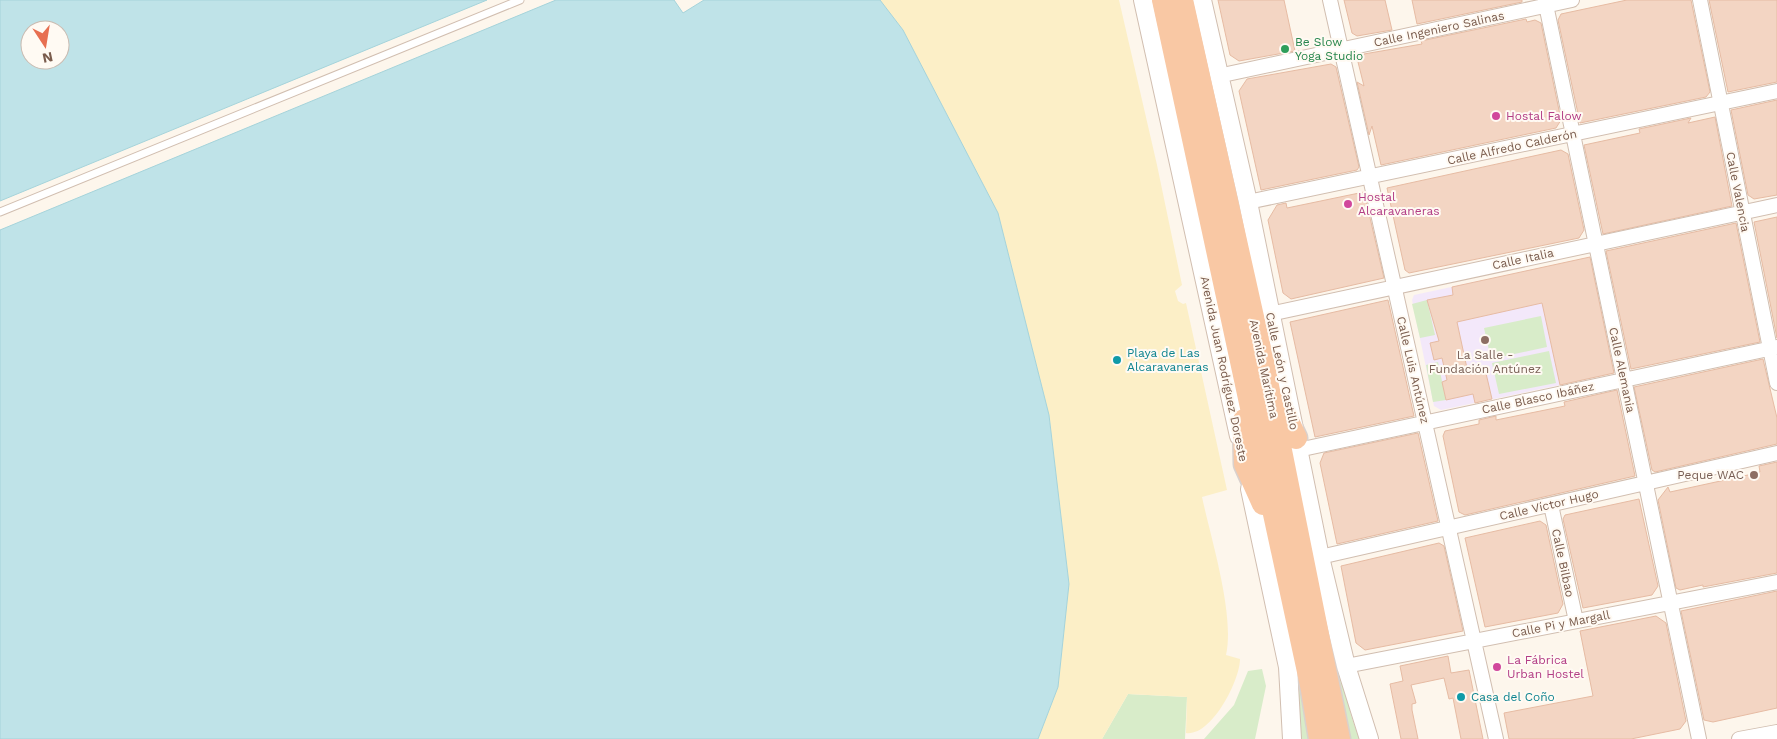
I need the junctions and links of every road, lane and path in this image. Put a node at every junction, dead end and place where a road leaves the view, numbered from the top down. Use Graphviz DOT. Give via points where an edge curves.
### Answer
graph roads {
  1 [pos="520,0"];
  2 [pos="1143,0"];
  3 [pos="1163,0"];
  4 [pos="1182,0"];
  5 [pos="1202,0"];
  6 [pos="1330,0"];
  7 [pos="1572,0"];
  8 [pos="1700,0"];
  9 [pos="1545,3"];
  10 [pos="1341,50"];
  11 [pos="1218,76"];
  12 [pos="1777,92"];
  13 [pos="1721,103"];
  14 [pos="1573,134"];
  15 [pos="1370,177"];
  16 [pos="1248,202"];
  17 [pos="1777,205"];
  18 [pos="0,212"];
  19 [pos="1743,213"];
  20 [pos="1596,244"];
  21 [pos="1395,287"];
  22 [pos="1270,314"];
  23 [pos="1774,348"];
  24 [pos="1262,367"];
  25 [pos="1624,380"];
  26 [pos="1777,383"];
  27 [pos="1425,422"];
  28 [pos="1291,443"];
  29 [pos="1777,453"];
  30 [pos="1245,464"];
  31 [pos="1645,483"];
  32 [pos="1551,504"];
  33 [pos="1449,528"];
  34 [pos="1280,543"];
  35 [pos="1320,557"];
  36 [pos="1777,582"];
  37 [pos="1670,603"];
  38 [pos="1576,621"];
  39 [pos="1474,641"];
  40 [pos="1346,666"];
  41 [pos="1777,732"];
  42 [pos="1292,739"];
  43 [pos="1320,739"];
  44 [pos="1340,739"];
  45 [pos="1369,739"];
  46 [pos="1496,739"];
  47 [pos="1699,739"];
  48 [pos="1739,739"];
  1 -- 18 [label="lane"];
  2 -- 30 [label="street, Avenida Juan Rodríguez Doreste"];
  3 -- 24 [label="highway, Avenida Marítima"];
  4 -- 24 [label="highway, Avenida Marítima"];
  5 -- 11 [label="street, Calle León y Castillo"];
  6 -- 10 [label="street, Calle Luis Antúnez"];
  7 -- 9 [label="street, Calle Ingeniero Salinas"];
  8 -- 13 [label="street, Calle Valencia"];
  9 -- 10 [label="street, Calle Ingeniero Salinas"];
  9 -- 14 [label="street, Calle Alemania"];
  10 -- 11 [label="street, Calle Ingeniero Salinas"];
  10 -- 15 [label="street, Calle Luis Antúnez"];
  11 -- 16 [label="street, Calle León y Castillo"];
  12 -- 13 [label="street, Calle Alfredo Calderón"];
  13 -- 14 [label="street, Calle Alfredo Calderón"];
  13 -- 19 [label="street, Calle Valencia"];
  14 -- 15 [label="street, Calle Alfredo Calderón"];
  14 -- 20 [label="street, Calle Alemania"];
  15 -- 16 [label="street, Calle Alfredo Calderón"];
  15 -- 21 [label="street, Calle Luis Antúnez"];
  16 -- 22 [label="street, Calle León y Castillo"];
  17 -- 19 [label="street, Calle Italia"];
  19 -- 20 [label="street, Calle Italia"];
  19 -- 23 [label="street, Calle Valencia"];
  20 -- 21 [label="street, Calle Italia"];
  20 -- 25 [label="street, Calle Alemania"];
  21 -- 22 [label="street, Calle Italia"];
  21 -- 27 [label="street, Calle Luis Antúnez"];
  22 -- 24 [label="street, Calle León y Castillo"];
  23 -- 25 [label="street, Calle Blasco Ibáñez"];
  23 -- 26 [label="street, Calle Valencia"];
  24 -- 28 [label="highway, Avenida Marítima"];
  24 -- 28 [label="highway" via="1279,402"];
  24 -- 30 [label="highway"];
  24 -- 34 [label="highway, Avenida Marítima"];
  25 -- 27 [label="street, Calle Blasco Ibáñez"];
  25 -- 31 [label="street, Calle Alemania"];
  27 -- 28 [label="street, Calle Blasco Ibáñez"];
  27 -- 33 [label="street, Calle Luis Antúnez"];
  28 -- 35 [label="street"];
  28 -- 44 [label="highway, Avenida Marítima"];
  29 -- 31 [label="street, Calle Víctor Hugo"];
  30 -- 34 [label="highway"];
  30 -- 42 [label="street, Avenida Juan Rodríguez Doreste" via="1288,667"];
  31 -- 32 [label="street, Calle Víctor Hugo"];
  31 -- 37 [label="street, Calle Alemania"];
  32 -- 33 [label="street, Calle Víctor Hugo"];
  32 -- 38 [label="street, Calle Bilbao"];
  33 -- 35 [label="street, Calle Víctor Hugo"];
  33 -- 39 [label="street, Calle Luis Antúnez"];
  34 -- 43 [label="highway, Avenida Marítima"];
  35 -- 40 [label="street"];
  36 -- 37 [label="street, Calle Pi y Margall"];
  37 -- 38 [label="street, Calle Pi y Margall"];
  37 -- 47 [label="street, Calle Alemania"];
  38 -- 39 [label="street, Calle Pi y Margall"];
  39 -- 40 [label="street, Calle Pi y Margall"];
  39 -- 46 [label="street, Calle Luis Antúnez"];
  40 -- 45 [label="street"];
  41 -- 48 [label="street"];
}
